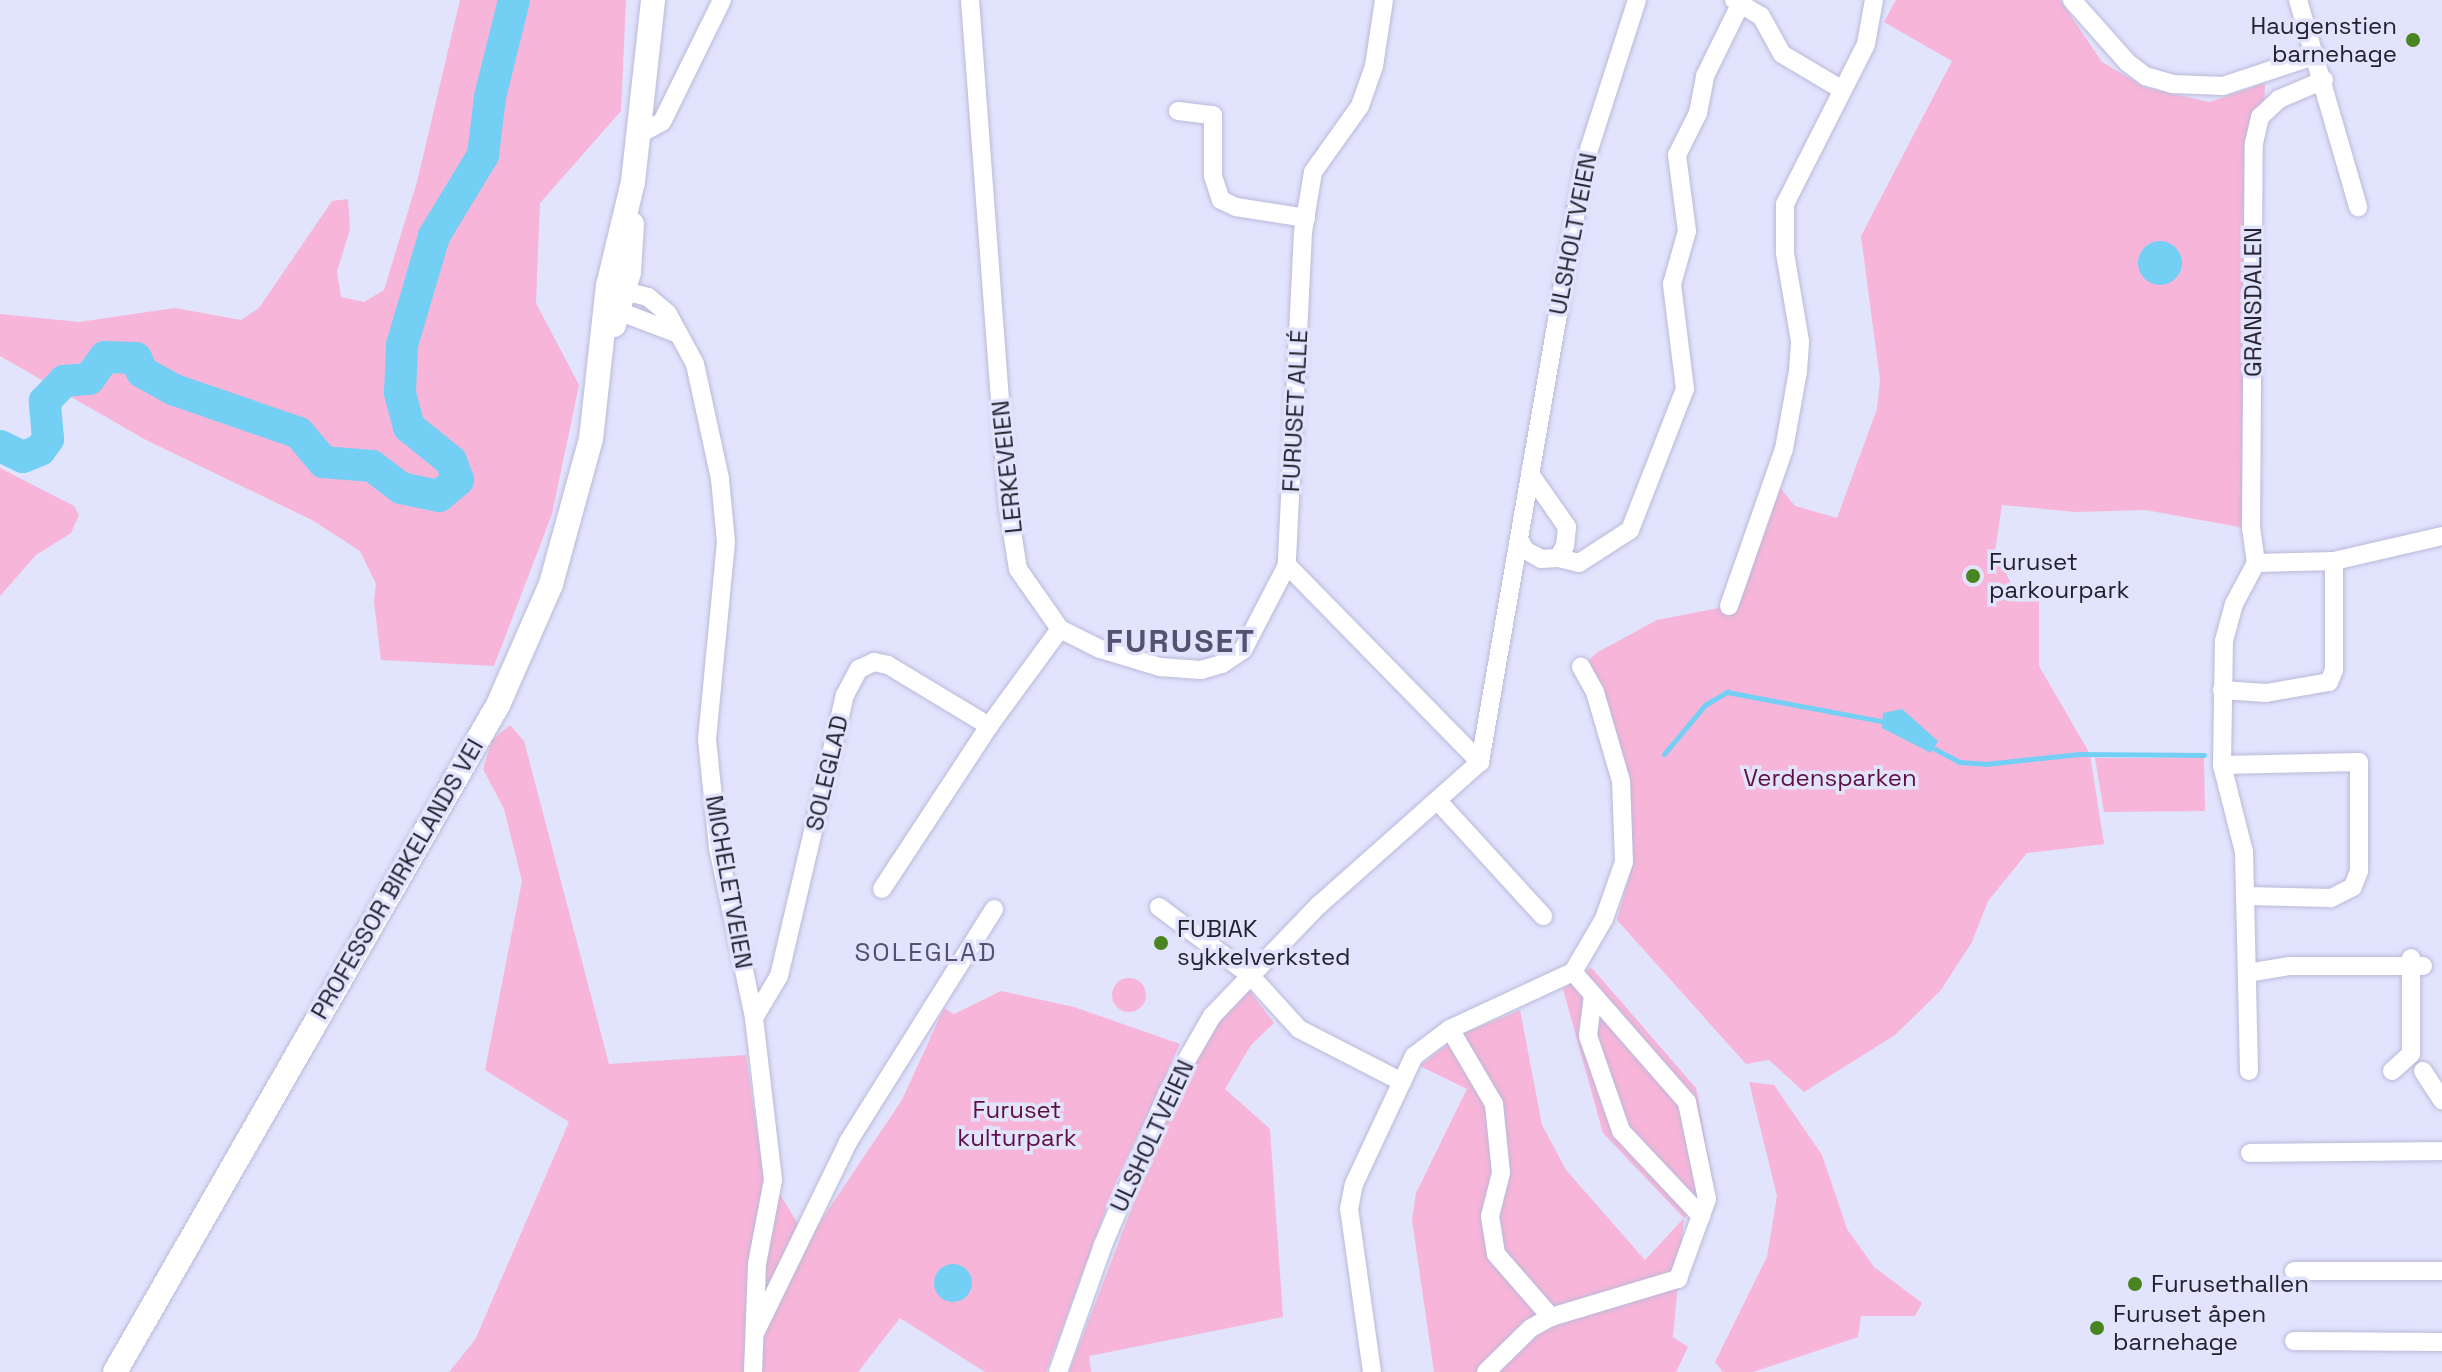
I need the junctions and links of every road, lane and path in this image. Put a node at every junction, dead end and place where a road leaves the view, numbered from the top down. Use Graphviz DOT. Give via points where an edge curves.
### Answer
graph roads {
  1 [pos="653,0"];
  2 [pos="722,0"];
  3 [pos="970,0"];
  4 [pos="1384,0"];
  5 [pos="1637,0"];
  6 [pos="1874,0"];
  7 [pos="2072,0"];
  8 [pos="2298,0"];
  9 [pos="1737,2"];
  10 [pos="2317,55"];
  11 [pos="2324,80"];
  12 [pos="1841,89"];
  13 [pos="1178,111"];
  14 [pos="640,134"];
  15 [pos="2358,207"];
  16 [pos="1306,218"];
  17 [pos="616,299"];
  18 [pos="1530,474"];
  19 [pos="2442,536"];
  20 [pos="1519,539"];
  21 [pos="1558,558"];
  22 [pos="2334,561"];
  23 [pos="2256,563"];
  24 [pos="1287,565"];
  25 [pos="1729,606"];
  26 [pos="1060,629"];
  27 [pos="1581,667"];
  28 [pos="2222,690"];
  29 [pos="989,726"];
  30 [pos="1480,762"];
  31 [pos="2222,765"];
  32 [pos="1438,801"];
  33 [pos="882,889"];
  34 [pos="2246,896"];
  35 [pos="1159,907"];
  36 [pos="994,909"];
  37 [pos="1543,916"];
  38 [pos="1573,972"];
  39 [pos="2247,973"];
  40 [pos="1250,975"];
  41 [pos="1593,995"];
  42 [pos="754,1018"];
  43 [pos="1450,1029"];
  44 [pos="2249,1071"];
  45 [pos="2392,1071"];
  46 [pos="2423,1071"];
  47 [pos="1402,1082"];
  48 [pos="2442,1100"];
  49 [pos="2442,1151"];
  50 [pos="2250,1153"];
  51 [pos="1701,1216"];
  52 [pos="2294,1271"];
  53 [pos="2442,1271"];
  54 [pos="1551,1317"];
  55 [pos="751,1341"];
  56 [pos="2294,1341"];
  57 [pos="2442,1342"];
  58 [pos="115,1372"];
  59 [pos="741,1372"];
  60 [pos="753,1372"];
  61 [pos="1058,1372"];
  62 [pos="1372,1372"];
  63 [pos="1486,1372"];
  1 -- 14 [label="main road"];
  2 -- 14 [label="street" via="662,122"];
  3 -- 26 [label="street, LERKEVEIEN" via="1008,506 1018,569"];
  4 -- 16 [label="street, FURUSET ALLÉ" via="1374,66 1360,106 1313,172"];
  5 -- 18 [label="street, ULSHOLTVEIEN" via="1584,165"];
  6 -- 12 [label="street" via="1866,44"];
  7 -- 10 [label="street" via="2128,63 2145,76 2173,84 2223,86"];
  8 -- 10 [label="street"];
  9 -- 12 [label="street" via="1761,16 1782,54"];
  9 -- 21 [label="street" via="1705,76 1698,113 1677,155 1687,231 1672,284 1685,389 1630,530 1579,563"];
  10 -- 11 [label="street"];
  11 -- 15 [label="street"];
  11 -- 23 [label="street, GRANSDALEN" via="2279,99 2260,117 2254,143 2251,529"];
  12 -- 25 [label="street" via="1785,204 1785,253 1800,341 1798,371 1784,449"];
  13 -- 16 [label="street" via="1213,115 1213,176 1221,200"];
  14 -- 17 [label="main road, PROFESSOR BIRKELANDS VEI" via="629,206 634,239"];
  16 -- 24 [label="street, FURUSET ALLÉ"];
  17 -- 42 [label="street, MICHELETVEIEN" via="676,333 695,364 720,479 726,542 707,739 718,848"];
  17 -- 58 [label="main road, PROFESSOR BIRKELANDS VEI" via="573,516 505,692"];
  18 -- 20 [label="street, ULSHOLTVEIEN"];
  18 -- 21 [label="street" via="1567,527"];
  19 -- 22 [label="street"];
  20 -- 21 [label="street" via="1525,550 1541,559"];
  20 -- 30 [label="street, ULSHOLTVEIEN"];
  22 -- 23 [label="street"];
  22 -- 28 [label="street" via="2334,670 2329,682 2266,693"];
  23 -- 28 [label="street" via="2234,604 2224,641"];
  24 -- 26 [label="street, LERKEVEIEN" via="1243,650 1212,669 1160,667 1100,649"];
  24 -- 30 [label="street"];
  26 -- 29 [label="street"];
  27 -- 38 [label="street" via="1595,692 1621,781 1624,862 1604,919"];
  28 -- 31 [label="street"];
  29 -- 33 [label="street"];
  29 -- 42 [label="street, SOLEGLAD" via="888,665 874,662 859,669 845,695 779,976"];
  30 -- 32 [label="street, ULSHOLTVEIEN"];
  31 -- 34 [label="street" via="2236,809"];
  31 -- 34 [label="street" via="2359,762 2359,871 2353,887 2331,898"];
  32 -- 37 [label="street"];
  32 -- 40 [label="street, ULSHOLTVEIEN" via="1329,895"];
  34 -- 39 [label="street"];
  35 -- 40 [label="street"];
  36 -- 55 [label="street, MICHELETVEIEN" via="848,1142"];
  38 -- 41 [label="street"];
  38 -- 43 [label="street"];
  39 -- 44 [label="street"];
  39 -- 45 [label="street" via="2290,961 2415,963 2420,1022 2411,1054"];
  40 -- 47 [label="street" via="1299,1029"];
  40 -- 61 [label="street, ULSHOLTVEIEN" via="1212,1016 1167,1094 1103,1245"];
  41 -- 51 [label="street" via="1588,1036 1621,1131"];
  41 -- 51 [label="street" via="1687,1102 1707,1199"];
  42 -- 55 [label="street, MICHELETVEIEN" via="773,1180 757,1264"];
  43 -- 47 [label="street" via="1414,1056"];
  43 -- 54 [label="street" via="1494,1104 1501,1173 1490,1216 1496,1254"];
  46 -- 48 [label="street"];
  47 -- 62 [label="street" via="1354,1184 1349,1209"];
  49 -- 50 [label="street"];
  51 -- 54 [label="street" via="1678,1279"];
  52 -- 53 [label="street"];
  54 -- 63 [label="street" via="1531,1328"];
  55 -- 59 [label="street, MICHELETVEIEN"];
  55 -- 60 [label="street"];
  56 -- 57 [label="street"];
}
